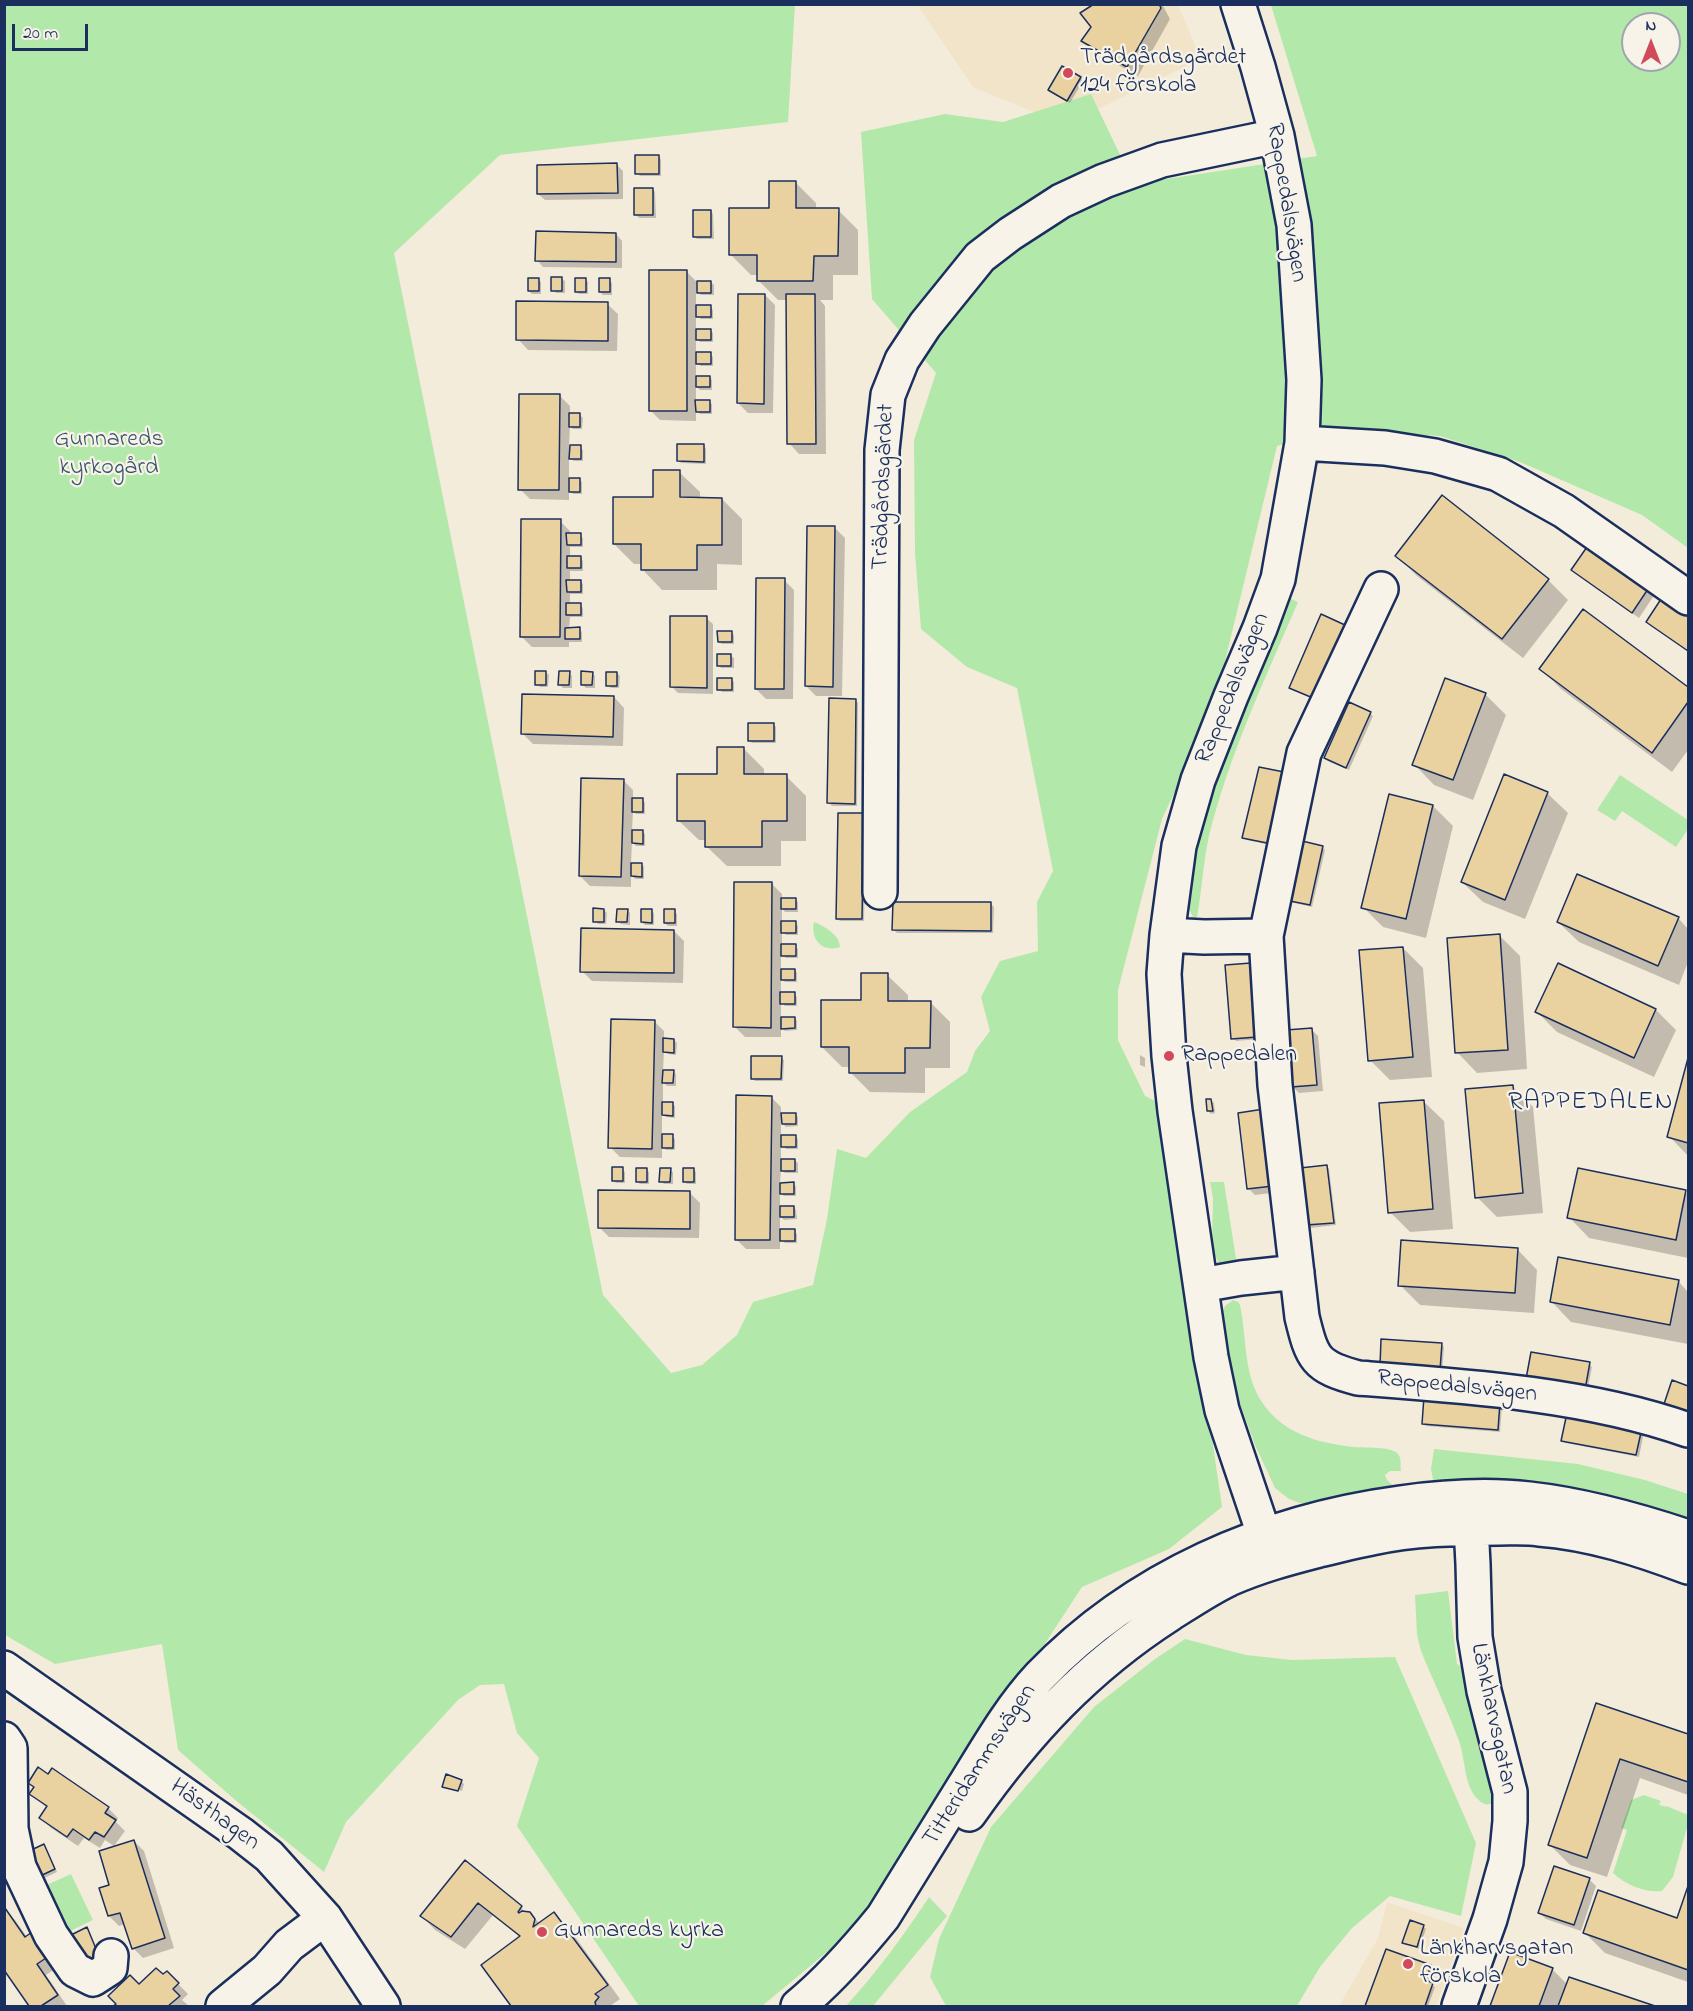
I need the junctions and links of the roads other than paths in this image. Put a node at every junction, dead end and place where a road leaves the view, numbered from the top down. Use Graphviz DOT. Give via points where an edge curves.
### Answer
graph roads {
  1 [pos="1238,4"];
  2 [pos="1277,136"];
  3 [pos="1302,443"];
  4 [pos="1381,589"];
  5 [pos="1689,598"];
  6 [pos="879,892"];
  7 [pos="1167,935"];
  8 [pos="1266,936"];
  9 [pos="1297,1272"];
  10 [pos="1201,1285"];
  11 [pos="1689,1430"];
  12 [pos="1469,1496"];
  13 [pos="1471,1528"];
  14 [pos="1689,1537"];
  15 [pos="1268,1548"];
  16 [pos="1689,1567"];
  17 [pos="4,1668"];
  18 [pos="4,1739"];
  19 [pos="325,1918"];
  20 [pos="111,1956"];
  21 [pos="223,2007"];
  22 [pos="383,2007"];
  23 [pos="798,2007"];
  24 [pos="828,2007"];
  25 [pos="1459,2007"];
  1 -- 2 [label="street, Rappedalsvägen"];
  2 -- 3 [label="street, Rappedalsvägen" via="1294,225 1301,308"];
  2 -- 6 [label="street, Trädgårdsgärdet" via="1162,160 1061,201 980,257 902,360 888,395 882,450"];
  3 -- 5 [label="street" via="1385,448 1435,456 1498,474 1564,511"];
  3 -- 7 [label="street, Rappedalsvägen" via="1278,579 1198,780 1179,846"];
  4 -- 8 [label="street, Rappedalsvägen" via="1304,753"];
  7 -- 8 [label="street"];
  7 -- 10 [label="street, Rappedalsvägen" via="1164,974 1169,1056"];
  8 -- 9 [label="street, Rappedalsvägen" via="1275,1085"];
  9 -- 10 [label="street"];
  9 -- 11 [label="street, Rappedalsvägen" via="1309,1346 1322,1365 1340,1374 1522,1393 1654,1418"];
  10 -- 15 [label="street, Rappedalsvägen" via="1222,1410"];
  12 -- 13 [label="street, Länkharvsgatan"];
  12 -- 14 [label="street, Titteridammsvägen" via="1529,1499 1585,1509"];
  12 -- 15 [label="street, Titteridammsvägen" via="1360,1508"];
  13 -- 15 [label="street, Titteridammsvägen"];
  13 -- 16 [label="street, Titteridammsvägen" via="1539,1528 1606,1540"];
  13 -- 25 [label="street, Länkharvsgatan" via="1474,1637 1510,1792 1510,1821 1503,1876"];
  15 -- 23 [label="street, Titteridammsvägen" via="1224,1550 1150,1589 1112,1613 1039,1678 992,1739 883,1917 824,1984"];
  15 -- 24 [label="street, Titteridammsvägen" via="1228,1580 1135,1636 1042,1720 976,1805 884,1945"];
  17 -- 19 [label="street, Hästhagen" via="241,1834 269,1856"];
  18 -- 20 [label="street" via="10,1748 12,1829 19,1867 51,1935 75,1970 93,1979 110,1968"];
  19 -- 21 [label="street" via="289,1945 267,1970"];
  19 -- 22 [label="street, Hästhagen"];
}
